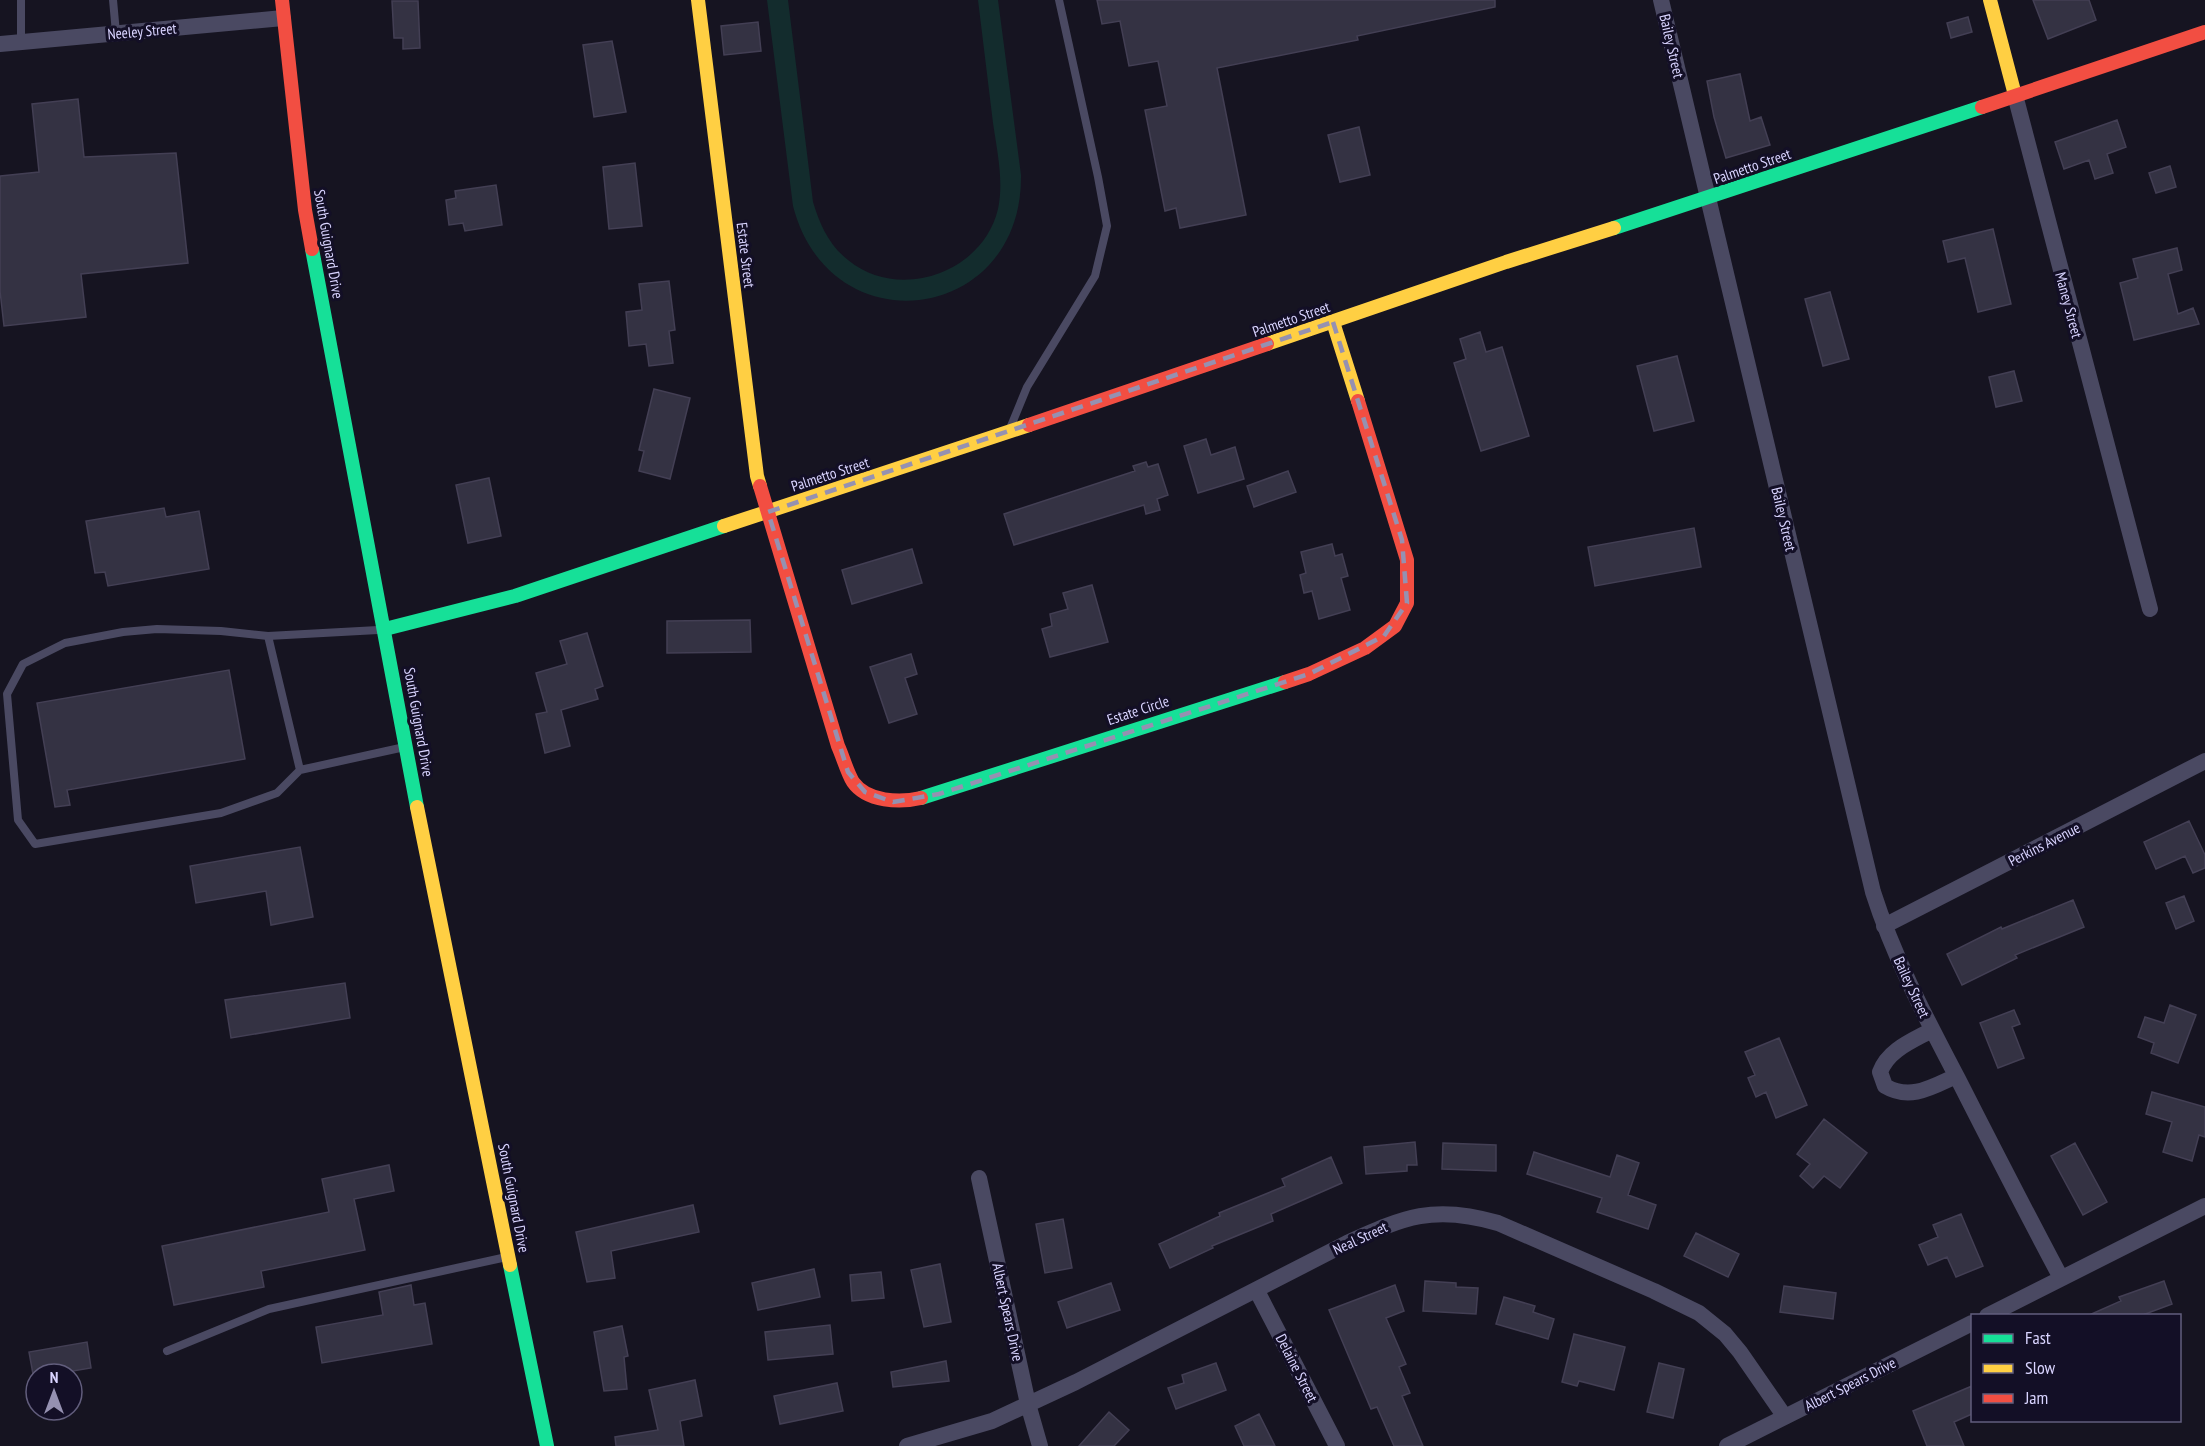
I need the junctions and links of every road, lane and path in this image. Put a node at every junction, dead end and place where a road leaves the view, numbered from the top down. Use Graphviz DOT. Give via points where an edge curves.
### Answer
graph roads {
  1 [pos="21,0"];
  2 [pos="112,0"];
  3 [pos="282,0"];
  4 [pos="698,0"];
  5 [pos="1059,0"];
  6 [pos="1661,0"];
  7 [pos="1990,0"];
  8 [pos="283,18"];
  9 [pos="2205,32"];
  10 [pos="116,33"];
  11 [pos="21,42"];
  12 [pos="0,44"];
  13 [pos="2015,96"];
  14 [pos="1708,198"];
  15 [pos="1333,322"];
  16 [pos="1009,432"];
  17 [pos="768,512"];
  18 [pos="2150,609"];
  19 [pos="385,629"];
  20 [pos="268,636"];
  21 [pos="407,746"];
  22 [pos="2205,761"];
  23 [pos="300,770"];
  24 [pos="1884,926"];
  25 [pos="1932,1030"];
  26 [pos="1956,1076"];
  27 [pos="979,1178"];
  28 [pos="2205,1206"];
  29 [pos="509,1257"];
  30 [pos="2061,1278"];
  31 [pos="1257,1291"];
  32 [pos="1991,1314"];
  33 [pos="1971,1324"];
  34 [pos="167,1351"];
  35 [pos="1028,1404"];
  36 [pos="1785,1417"];
  37 [pos="547,1446"];
  38 [pos="907,1446"];
  39 [pos="1040,1446"];
  40 [pos="1338,1446"];
  41 [pos="1727,1446"];
  1 -- 11 [label="lane"];
  2 -- 10 [label="lane"];
  3 -- 8 [label="main road, South Guignard Drive"];
  4 -- 17 [label="main road, Estate Street" via="757,476"];
  5 -- 16 [label="lane" via="1107,226 1095,276 1028,387"];
  6 -- 14 [label="street, Bailey Street"];
  7 -- 13 [label="main road, Maney Street"];
  8 -- 10 [label="street, Neeley Street"];
  8 -- 19 [label="main road, South Guignard Drive" via="305,210"];
  9 -- 13 [label="main road, Palmetto Street"];
  10 -- 11 [label="street, Neeley Street"];
  11 -- 12 [label="street, Neeley Street"];
  13 -- 14 [label="main road, Palmetto Street"];
  13 -- 18 [label="street, Maney Street"];
  14 -- 15 [label="main road, Palmetto Street"];
  14 -- 24 [label="street, Bailey Street"];
  15 -- 16 [label="main road, Palmetto Street"];
  15 -- 17 [label="main road, Estate Circle" via="1402,540 1407,560 1407,603 1395,626 1384,636 1308,674 939,794 909,801 878,798 854,783 838,746"];
  16 -- 17 [label="main road, Palmetto Street"];
  17 -- 19 [label="main road, Palmetto Street" via="515,596"];
  19 -- 20 [label="lane"];
  19 -- 21 [label="main road, South Guignard Drive"];
  20 -- 23 [label="lane"];
  20 -- 23 [label="lane" via="157,629 123,632 64,643 23,664 7,694 18,820 35,844 221,813 277,793"];
  21 -- 23 [label="lane"];
  21 -- 29 [label="main road, South Guignard Drive"];
  22 -- 24 [label="street, Perkins Avenue"];
  24 -- 25 [label="street, Bailey Street"];
  25 -- 26 [label="street, Bailey Street"];
  25 -- 26 [label="street, Bailey Street" via="1884,1061 1880,1072 1885,1086 1900,1093 1915,1093"];
  26 -- 30 [label="street, Bailey Street"];
  27 -- 35 [label="street, Albert Spears Drive"];
  28 -- 30 [label="street"];
  29 -- 34 [label="lane" via="269,1309"];
  29 -- 37 [label="main road, South Guignard Drive"];
  30 -- 32 [label="street"];
  31 -- 35 [label="street, Neal Street"];
  31 -- 36 [label="street, Neal Street" via="1390,1224 1433,1213 1482,1218 1699,1313 1732,1343"];
  31 -- 40 [label="street, Delaine Street"];
  33 -- 36 [label="street, Albert Spears Drive"];
  35 -- 38 [label="street, Neal Street" via="992,1421"];
  35 -- 39 [label="street, Albert Spears Drive"];
  36 -- 41 [label="street, Albert Spears Drive"];
}
